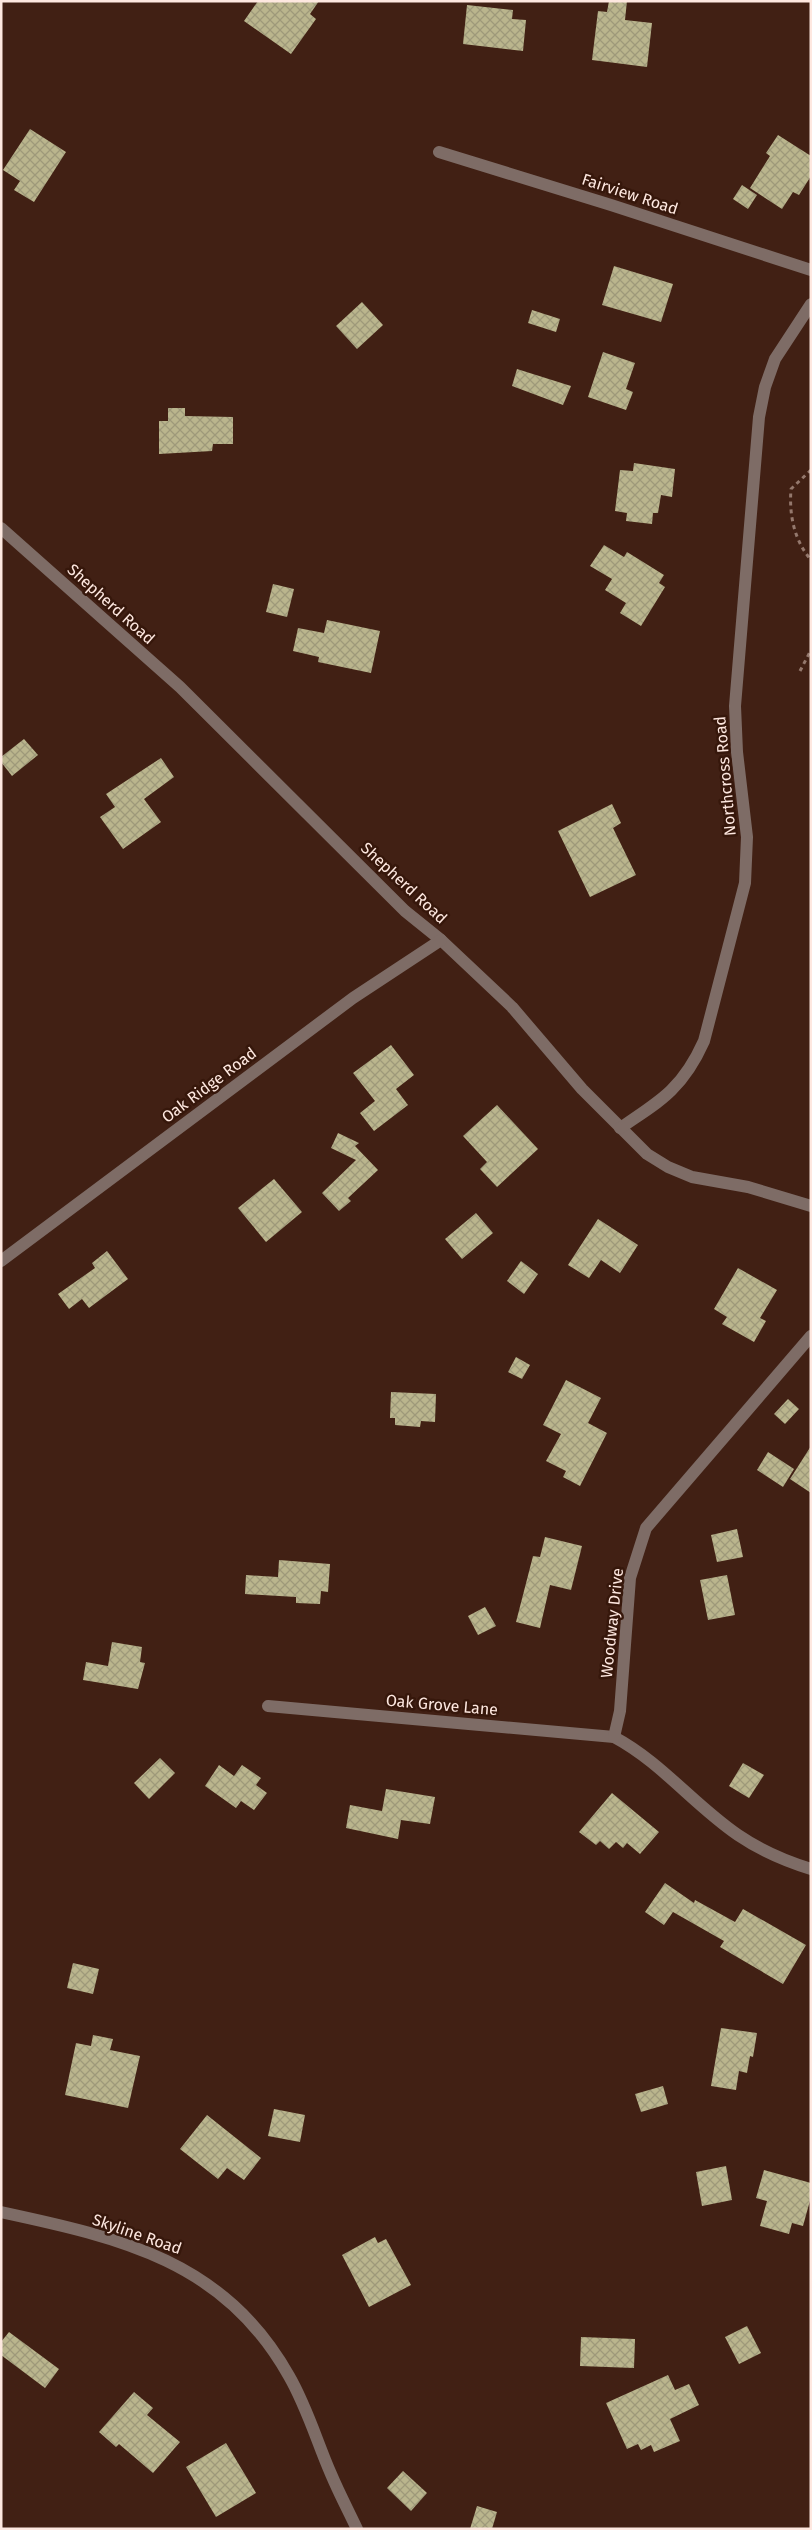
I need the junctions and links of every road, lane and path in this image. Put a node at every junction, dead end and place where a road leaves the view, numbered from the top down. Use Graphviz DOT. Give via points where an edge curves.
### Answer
graph roads {
  1 [pos="439,152"];
  2 [pos="811,270"];
  3 [pos="811,304"];
  4 [pos="811,470"];
  5 [pos="1,528"];
  6 [pos="811,560"];
  7 [pos="811,650"];
  8 [pos="800,671"];
  9 [pos="441,940"];
  10 [pos="620,1128"];
  11 [pos="811,1206"];
  12 [pos="1,1261"];
  13 [pos="811,1336"];
  14 [pos="268,1706"];
  15 [pos="614,1737"];
  16 [pos="811,1868"];
  17 [pos="1,2212"];
  18 [pos="357,2529"];
  1 -- 2 [label="street, Fairview Road"];
  3 -- 10 [label="street, Northcross Road" via="775,359 759,417 736,706 737,752 747,837 745,883 704,1041 695,1062 675,1088"];
  4 -- 6 [label="path" via="791,489 789,511 795,532"];
  5 -- 9 [label="street, Shepherd Road" via="180,687 405,911"];
  7 -- 8 [label="path"];
  9 -- 10 [label="street, Shepherd Road" via="512,1007"];
  9 -- 12 [label="street, Oak Ridge Road" via="353,998"];
  10 -- 11 [label="street, Shepherd Road" via="647,1154 692,1177 748,1186"];
  13 -- 15 [label="street, Woodway Drive" via="646,1528 630,1578 620,1711"];
  14 -- 15 [label="street, Oak Grove Lane"];
  15 -- 16 [label="street" via="635,1748 737,1834 764,1850"];
  17 -- 18 [label="street, Skyline Road" via="156,2254 204,2281 234,2305 270,2345 291,2378"];
}
